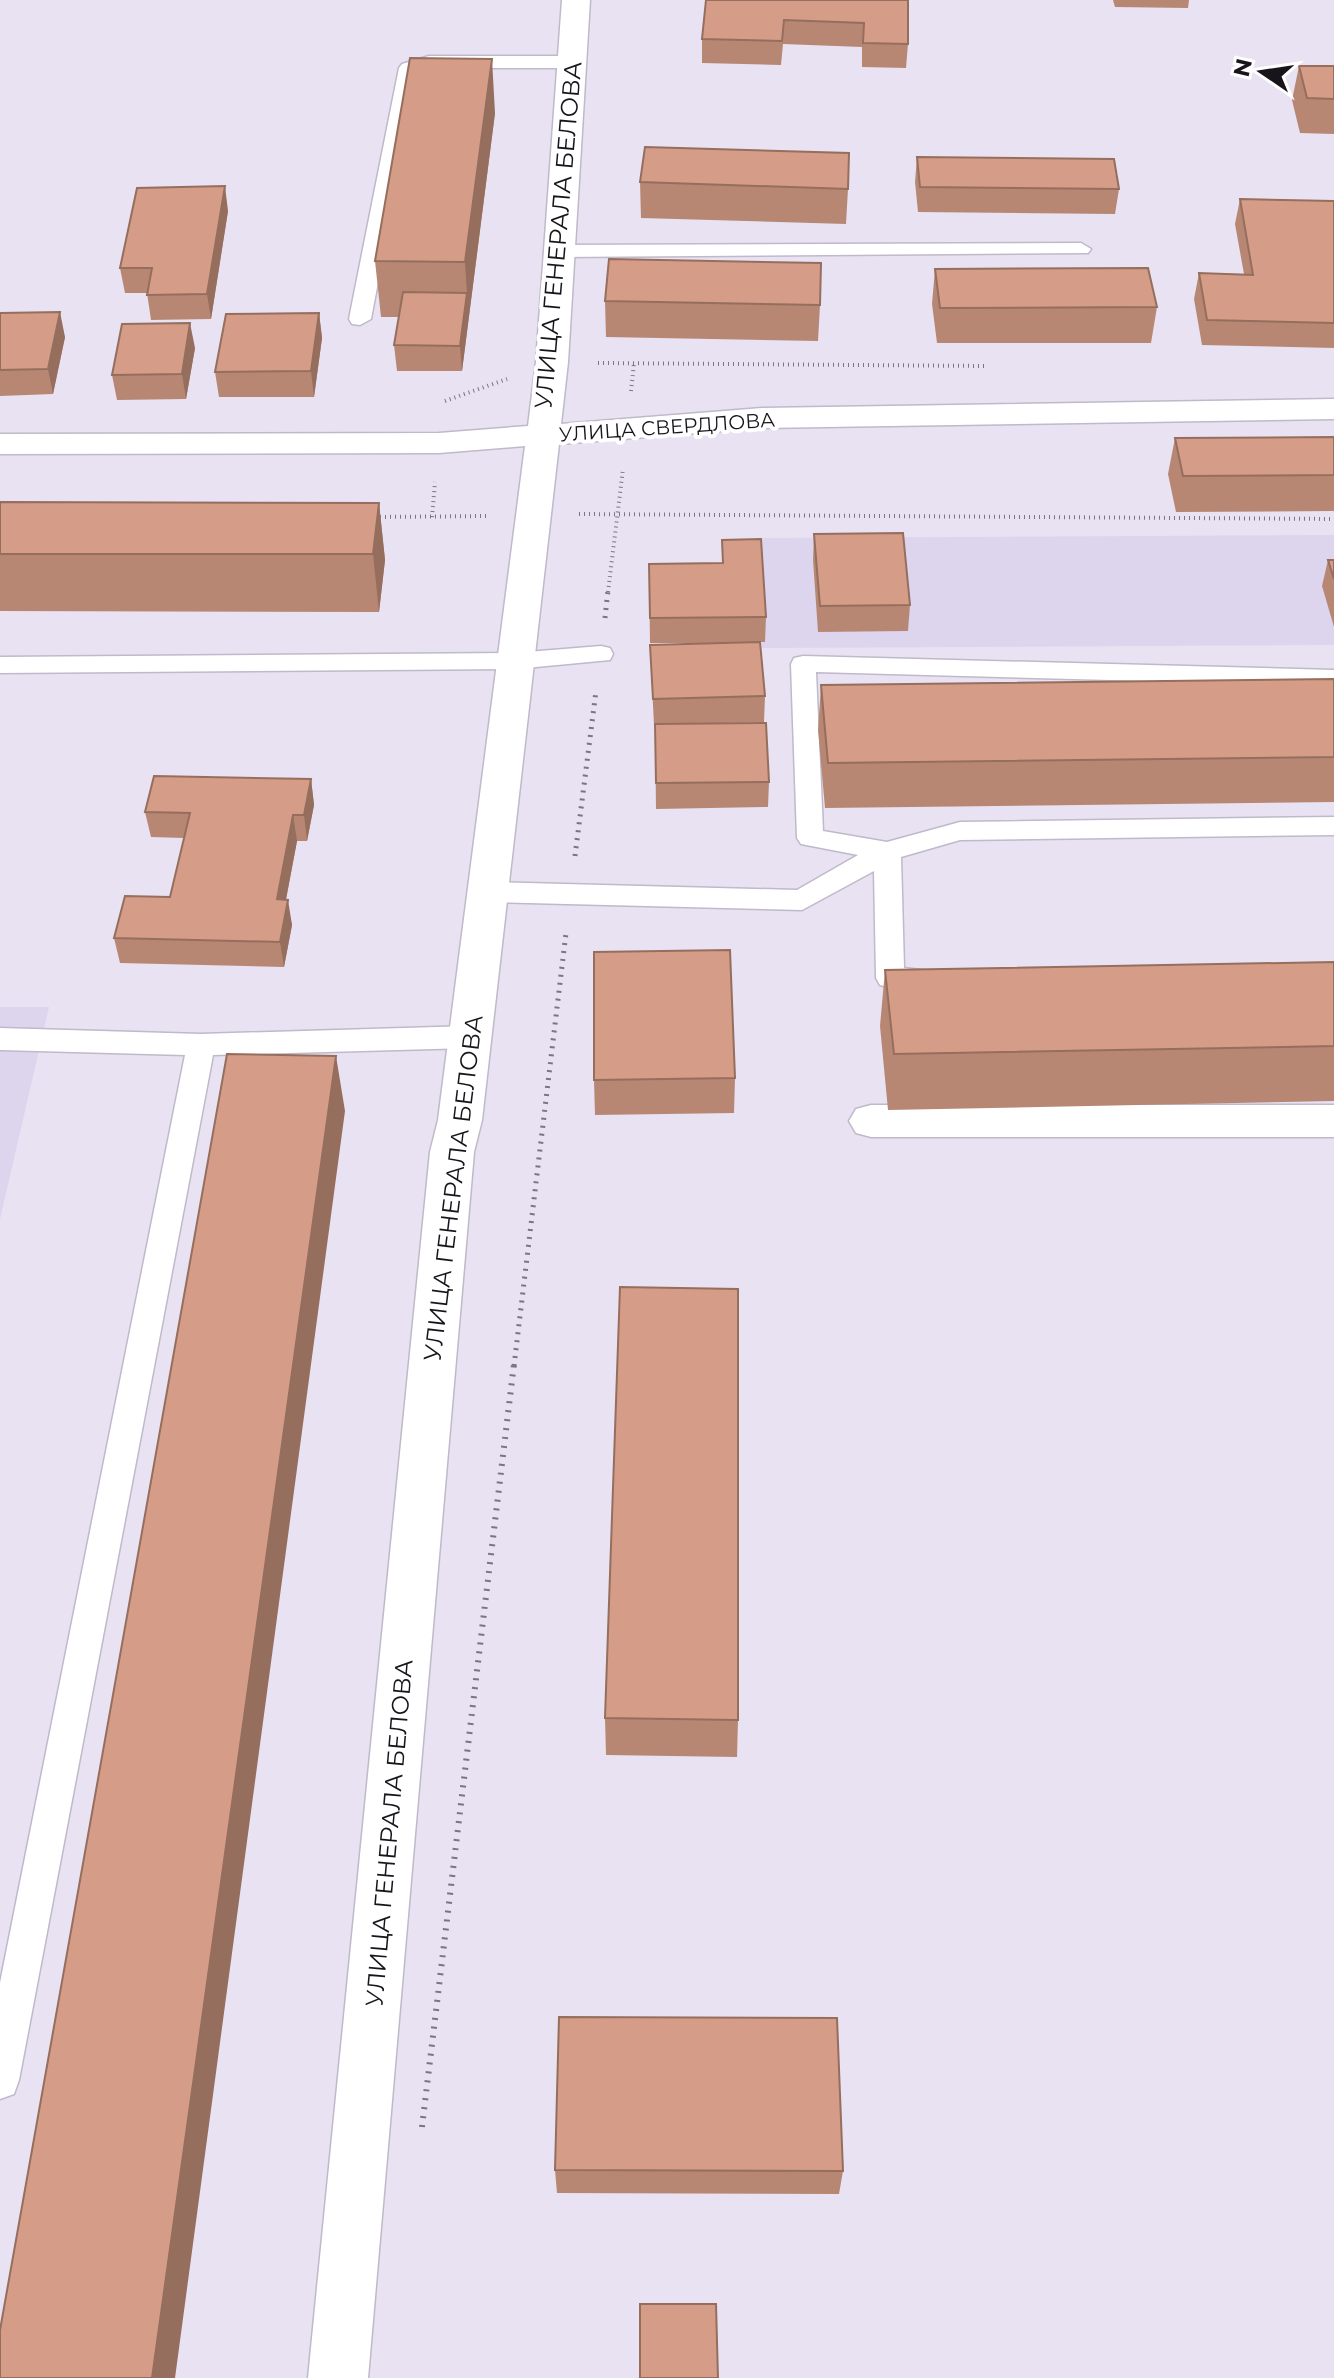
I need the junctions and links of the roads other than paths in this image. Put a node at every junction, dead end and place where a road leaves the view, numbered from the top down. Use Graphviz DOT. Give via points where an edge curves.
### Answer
graph roads {
  1 [pos="576,0"];
  2 [pos="572,62"];
  3 [pos="1081,249"];
  4 [pos="559,251"];
  5 [pos="360,319"];
  6 [pos="1334,409"];
  7 [pos="541,437"];
  8 [pos="0,444"];
  9 [pos="601,654"];
  10 [pos="515,661"];
  11 [pos="0,665"];
  12 [pos="1334,678"];
  13 [pos="1334,826"];
  14 [pos="887,851"];
  15 [pos="487,892"];
  16 [pos="954,977"];
  17 [pos="470,1037"];
  18 [pos="0,1039"];
  19 [pos="201,1045"];
  20 [pos="871,1121"];
  21 [pos="1334,1121"];
  22 [pos="0,2080"];
  23 [pos="338,2378"];
  1 -- 2 [label="street, УЛИЦА ГЕНЕРАЛА БЕЛОВА"];
  2 -- 4 [label="street, УЛИЦА ГЕНЕРАЛА БЕЛОВА"];
  2 -- 5 [label="lane" via="429,62 409,68"];
  3 -- 4 [label="lane"];
  4 -- 7 [label="street, УЛИЦА ГЕНЕРАЛА БЕЛОВА"];
  6 -- 7 [label="street, УЛИЦА СВЕРДЛОВА" via="762,418"];
  7 -- 8 [label="street, УЛИЦА СВЕРДЛОВА" via="439,443"];
  7 -- 10 [label="street, УЛИЦА ГЕНЕРАЛА БЕЛОВА"];
  9 -- 10 [label="lane"];
  10 -- 11 [label="lane"];
  10 -- 15 [label="street, УЛИЦА ГЕНЕРАЛА БЕЛОВА"];
  12 -- 14 [label="lane" via="803,664 810,838"];
  13 -- 14 [label="lane" via="960,831"];
  14 -- 15 [label="lane" via="802,900"];
  14 -- 16 [label="lane" via="890,978"];
  15 -- 17 [label="street, УЛИЦА ГЕНЕРАЛА БЕЛОВА"];
  17 -- 19 [label="lane"];
  17 -- 23 [label="street, УЛИЦА ГЕНЕРАЛА БЕЛОВА" via="451,1168"];
  18 -- 19 [label="lane"];
  19 -- 22 [label="lane"];
  20 -- 21 [label="street"];
}
